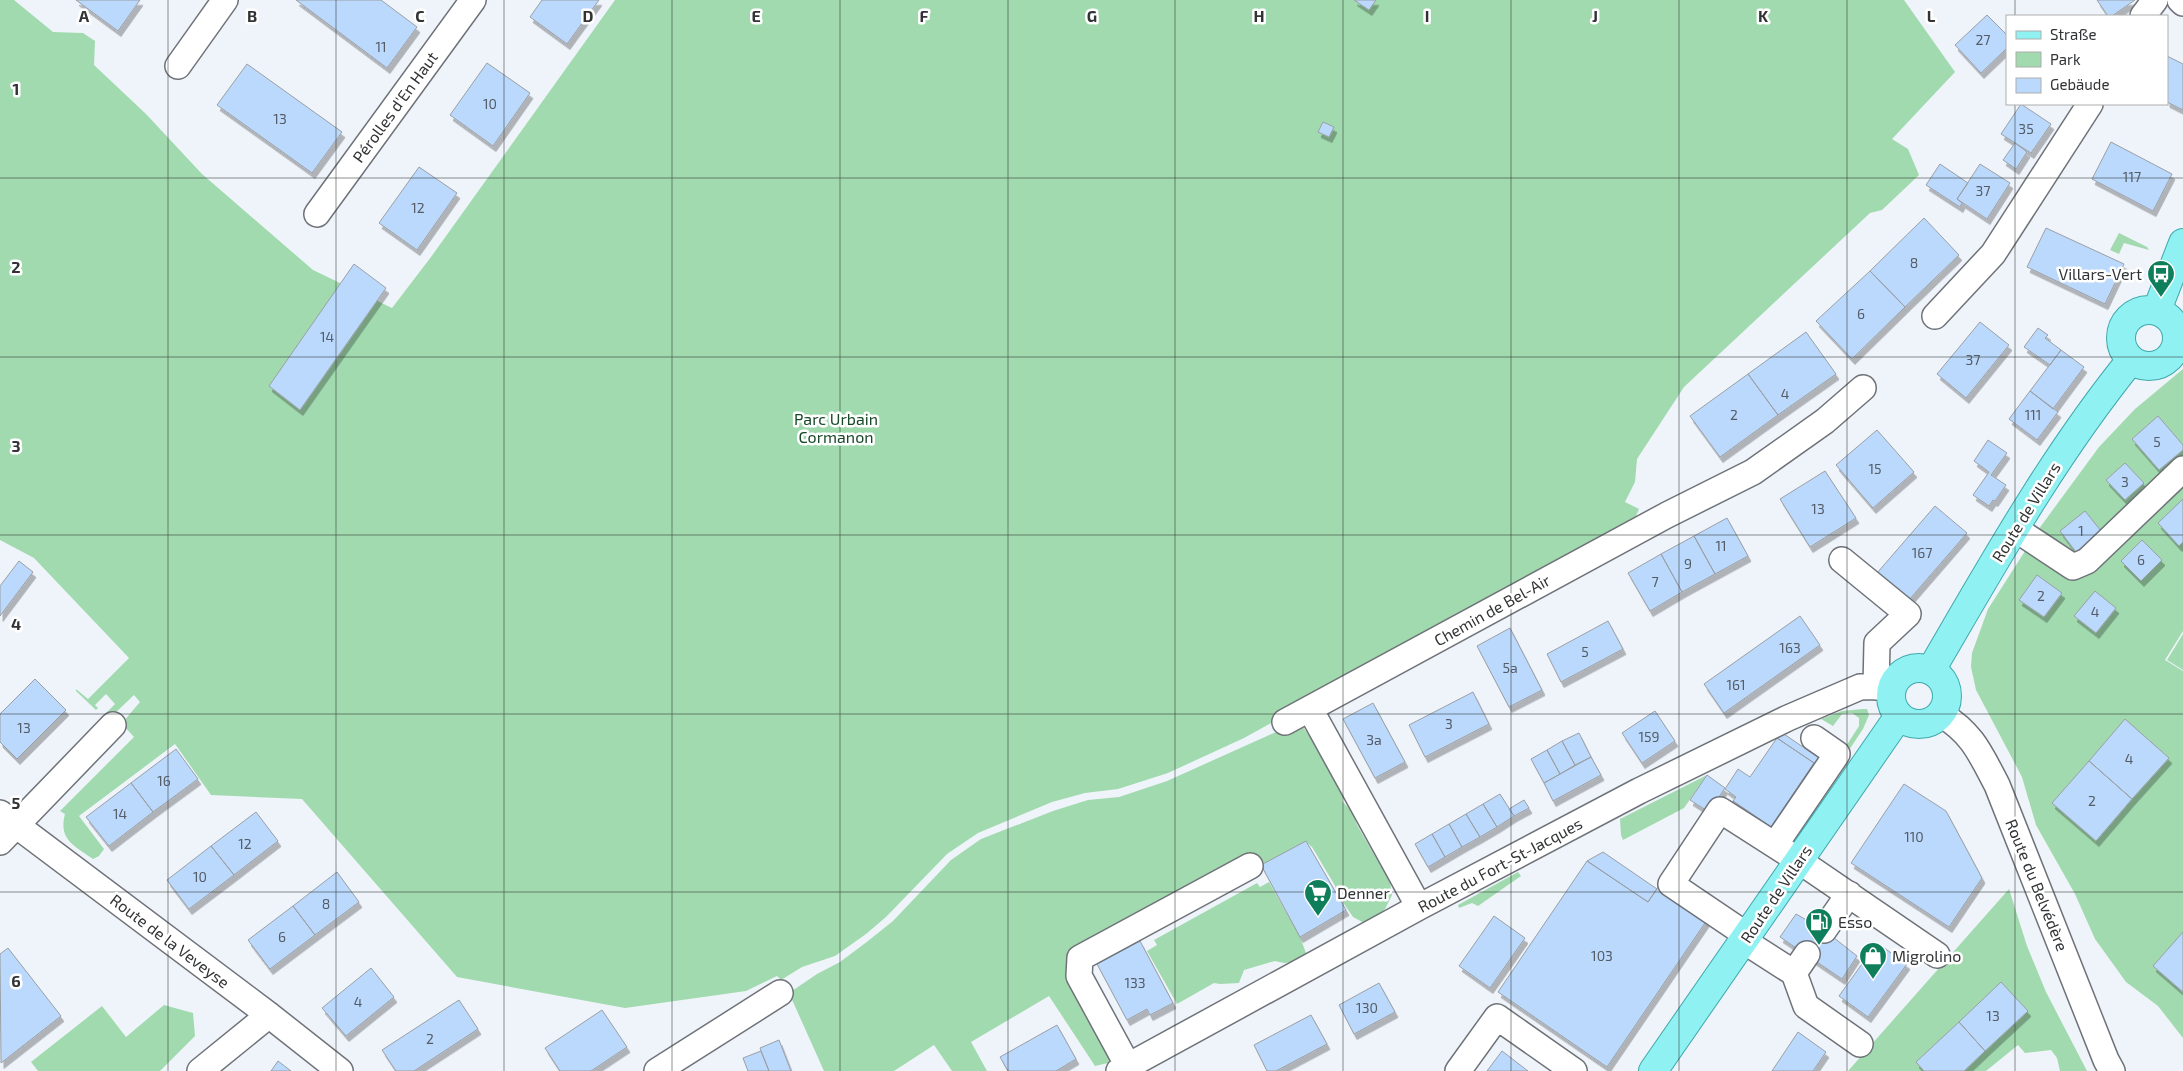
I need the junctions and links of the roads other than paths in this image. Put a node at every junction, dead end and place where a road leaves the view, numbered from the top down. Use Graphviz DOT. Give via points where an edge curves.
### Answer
graph roads {
  1 [pos="225,0"];
  2 [pos="473,0"];
  3 [pos="2156,0"];
  4 [pos="2180,0"];
  5 [pos="2183,3"];
  6 [pos="2144,15"];
  7 [pos="178,66"];
  8 [pos="2089,105"];
  9 [pos="317,214"];
  10 [pos="2183,243"];
  11 [pos="2156,310"];
  12 [pos="1935,316"];
  13 [pos="2180,342"];
  14 [pos="2131,360"];
  15 [pos="1863,388"];
  16 [pos="2183,469"];
  17 [pos="2014,528"];
  18 [pos="1842,560"];
  19 [pos="1931,670"];
  20 [pos="1884,686"];
  21 [pos="1310,709"];
  22 [pos="1941,714"];
  23 [pos="1899,716"];
  24 [pos="1285,722"];
  25 [pos="113,725"];
  26 [pos="1814,738"];
  27 [pos="6,827"];
  28 [pos="1775,846"];
  29 [pos="1798,860"];
  30 [pos="1250,866"];
  31 [pos="1848,894"];
  32 [pos="1419,908"];
  33 [pos="1824,930"];
  34 [pos="1746,938"];
  35 [pos="1937,956"];
  36 [pos="780,993"];
  37 [pos="269,1014"];
  38 [pos="1860,1044"];
  39 [pos="1124,1069"];
  40 [pos="200,1071"];
  41 [pos="340,1071"];
  42 [pos="657,1071"];
  43 [pos="1458,1071"];
  44 [pos="1574,1071"];
  45 [pos="1654,1071"];
  46 [pos="2112,1071"];
  1 -- 7 [label="street"];
  2 -- 9 [label="street, Pérolles d'En Haut"];
  3 -- 6 [label="street"];
  4 -- 5 [label="street"];
  8 -- 12 [label="street" via="1993,254"];
  10 -- 11 [label="main road"];
  11 -- 13 [label="main road" via="2171,319"];
  11 -- 14 [label="main road" via="2138,312 2124,325 2121,344"];
  13 -- 14 [label="main road" via="2168,360 2160,365 2140,365"];
  14 -- 17 [label="main road, Route de Villars" via="2074,435"];
  15 -- 21 [label="street, Chemin de Bel-Air" via="1825,421 1753,472 1667,515"];
  16 -- 17 [label="street" via="2087,561 2073,568"];
  17 -- 19 [label="main road, Route de Villars"];
  18 -- 20 [label="street" via="1908,614 1877,643"];
  19 -- 20 [label="main road" via="1919,667 1908,670"];
  19 -- 22 [label="main road" via="1941,678 1947,690 1947,703"];
  20 -- 23 [label="main road"];
  20 -- 32 [label="street, Route du Fort-St-Jacques" via="1860,688 1788,718 1639,791"];
  21 -- 24 [label="street, Chemin de Bel-Air"];
  21 -- 32 [label="street"];
  22 -- 23 [label="main road" via="1925,724 1907,722"];
  22 -- 46 [label="street, Route du Belvédère" via="1974,741 1997,785"];
  23 -- 29 [label="main road, Route de Villars"];
  25 -- 27 [label="street"];
  26 -- 28 [label="street" via="1837,754"];
  27 -- 37 [label="street, Route de la Veveyse"];
  28 -- 29 [label="street"];
  28 -- 34 [label="street" via="1723,806 1671,884"];
  29 -- 31 [label="street"];
  29 -- 34 [label="main road, Route de Villars"];
  30 -- 39 [label="street" via="1080,958 1079,976"];
  31 -- 33 [label="street"];
  31 -- 35 [label="street"];
  32 -- 39 [label="street, Route du Fort-St-Jacques"];
  34 -- 38 [label="street" via="1800,964 1806,1006"];
  34 -- 45 [label="main road, Route de Villars"];
  36 -- 42 [label="street"];
  37 -- 40 [label="street"];
  37 -- 41 [label="street, Route de la Veveyse"];
  43 -- 44 [label="street" via="1496,1017"];
}
